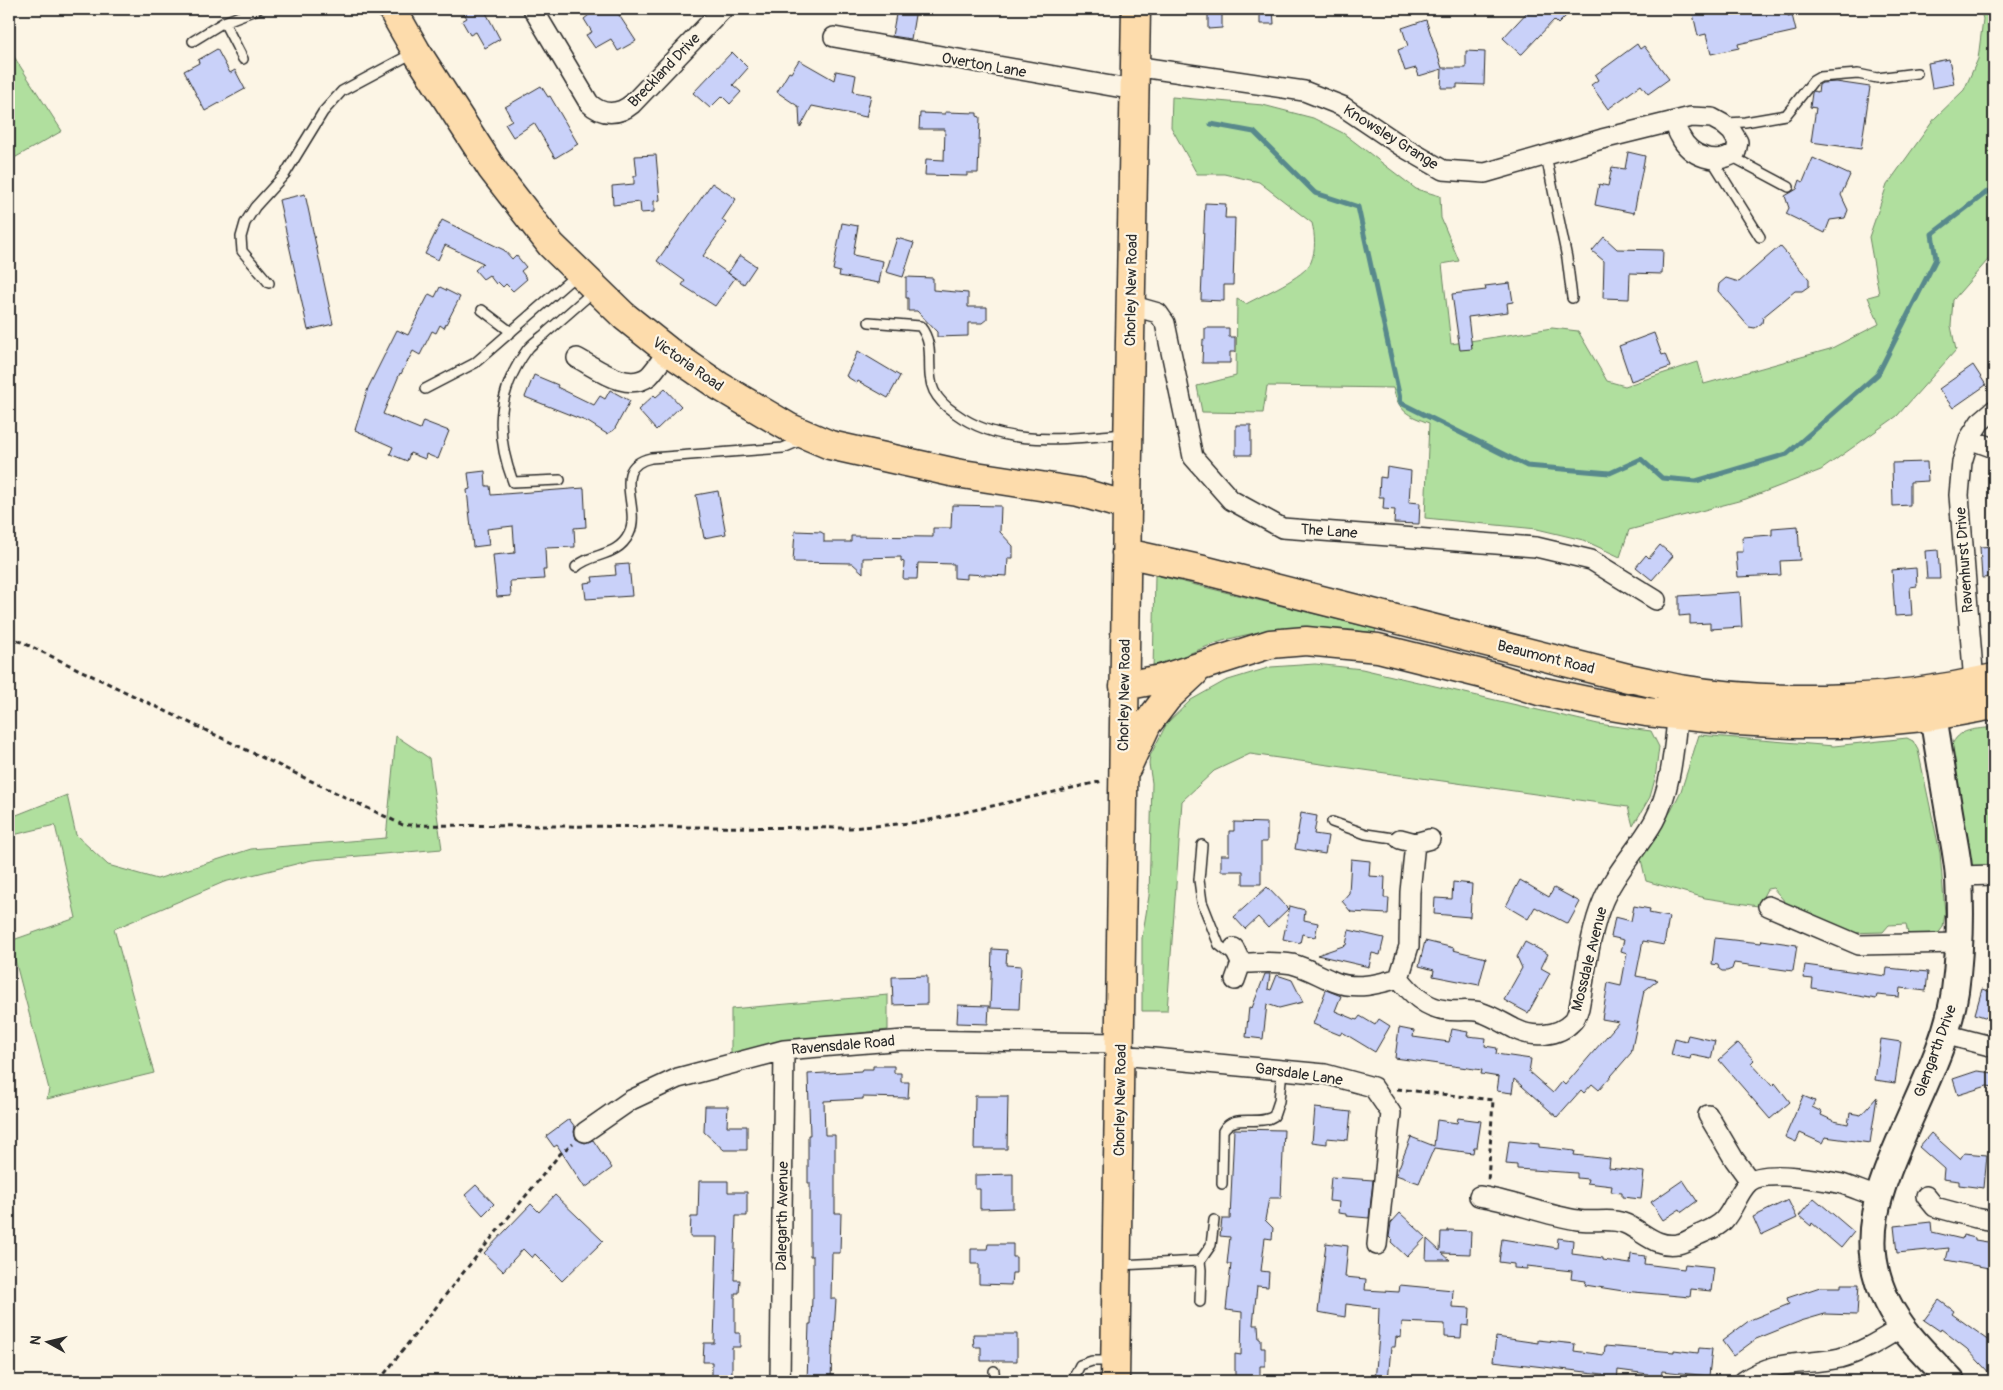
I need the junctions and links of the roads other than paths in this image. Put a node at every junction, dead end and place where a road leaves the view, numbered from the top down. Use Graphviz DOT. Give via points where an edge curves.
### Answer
graph roads {
  1 [pos="258,9"];
  2 [pos="392,9"];
  3 [pos="533,9"];
  4 [pos="723,9"];
  5 [pos="1136,9"];
  6 [pos="224,22"];
  7 [pos="834,37"];
  8 [pos="193,41"];
  9 [pos="416,52"];
  10 [pos="243,59"];
  11 [pos="1917,74"];
  12 [pos="1134,78"];
  13 [pos="1674,121"];
  14 [pos="1723,124"];
  15 [pos="1546,156"];
  16 [pos="1731,156"];
  17 [pos="1712,160"];
  18 [pos="1789,187"];
  19 [pos="1760,237"];
  20 [pos="587,281"];
  21 [pos="269,283"];
  22 [pos="1572,298"];
  23 [pos="1130,305"];
  24 [pos="482,310"];
  25 [pos="869,322"];
  26 [pos="511,332"];
  27 [pos="668,351"];
  28 [pos="578,356"];
  29 [pos="425,389"];
  30 [pos="1994,410"];
  31 [pos="1128,433"];
  32 [pos="809,437"];
  33 [pos="1969,439"];
  34 [pos="1994,448"];
  35 [pos="560,480"];
  36 [pos="1127,506"];
  37 [pos="1126,553"];
  38 [pos="576,567"];
  39 [pos="1656,600"];
  40 [pos="1201,667"];
  41 [pos="1987,685"];
  42 [pos="1124,686"];
  43 [pos="1681,689"];
  44 [pos="1929,689"];
  45 [pos="1994,705"];
  46 [pos="1944,714"];
  47 [pos="1678,716"];
  48 [pos="1123,776"];
  49 [pos="1332,822"];
  50 [pos="1415,840"];
  51 [pos="1202,845"];
  52 [pos="1994,875"];
  53 [pos="1959,876"];
  54 [pos="1768,906"];
  55 [pos="1960,944"];
  56 [pos="1237,964"];
  57 [pos="1400,978"];
  58 [pos="1944,1034"];
  59 [pos="1994,1047"];
  60 [pos="1121,1049"];
  61 [pos="784,1050"];
  62 [pos="1282,1070"];
  63 [pos="1708,1115"];
  64 [pos="585,1132"];
  65 [pos="1750,1181"];
  66 [pos="1222,1184"];
  67 [pos="1926,1196"];
  68 [pos="1483,1197"];
  69 [pos="1878,1197"];
  70 [pos="1214,1220"];
  71 [pos="1994,1221"];
  72 [pos="1377,1245"];
  73 [pos="1200,1261"];
  74 [pos="1117,1266"];
  75 [pos="1200,1302"];
  76 [pos="1902,1327"];
  77 [pos="994,1371"];
  78 [pos="1115,1371"];
  79 [pos="780,1381"];
  80 [pos="995,1381"];
  81 [pos="1072,1381"];
  82 [pos="1744,1381"];
  83 [pos="1951,1381"];
  1 -- 6 [label="lane"];
  2 -- 9 [label="main road, Victoria Road"];
  3 -- 4 [label="street, Breckland Drive" via="589,103 598,110 617,112 632,104"];
  5 -- 12 [label="main road, Chorley New Road"];
  6 -- 8 [label="lane"];
  6 -- 10 [label="lane"];
  7 -- 12 [label="street, Overton Lane"];
  9 -- 20 [label="main road, Victoria Road" via="492,169 551,245"];
  9 -- 21 [label="lane" via="342,91 323,112 285,174 255,207 245,223 242,251"];
  11 -- 14 [label="lane" via="1820,78 1813,81 1786,115"];
  12 -- 15 [label="street, Knowsley Grange" via="1304,91 1342,106 1444,170 1485,173"];
  12 -- 23 [label="main road, Chorley New Road"];
  13 -- 14 [label="street, Knowsley Grange" via="1691,117 1712,118"];
  13 -- 15 [label="street, Knowsley Grange"];
  13 -- 17 [label="street" via="1687,146"];
  14 -- 16 [label="street" via="1738,142 1736,152"];
  15 -- 22 [label="lane"];
  16 -- 17 [label="street"];
  16 -- 18 [label="lane"];
  17 -- 19 [label="lane"];
  20 -- 26 [label="lane"];
  20 -- 27 [label="main road, Victoria Road"];
  20 -- 35 [label="lane" via="528,349 508,384 501,412 501,437 513,482"];
  23 -- 31 [label="main road, Chorley New Road"];
  23 -- 39 [label="street, The Lane" via="1158,313 1164,323 1193,457 1231,500 1282,528 1536,547 1591,560"];
  24 -- 26 [label="lane"];
  25 -- 31 [label="lane" via="920,326 929,343 933,390 942,403 964,420 985,430 1015,437 1051,439"];
  26 -- 29 [label="lane" via="475,363"];
  27 -- 28 [label="street" via="648,377 631,382 617,378"];
  27 -- 32 [label="main road, Victoria Road" via="719,386"];
  30 -- 33 [label="street, Ravenhurst Drive" via="1980,422"];
  31 -- 36 [label="main road, Chorley New Road"];
  32 -- 36 [label="main road, Victoria Road" via="830,445 956,473 1079,492"];
  32 -- 38 [label="lane" via="783,448 651,458 636,463 629,480 632,526 629,534 614,550"];
  33 -- 34 [label="street"];
  33 -- 41 [label="street, Ravenhurst Drive" via="1962,462 1959,495"];
  36 -- 37 [label="main road, Chorley New Road"];
  37 -- 42 [label="main road, Chorley New Road"];
  37 -- 43 [label="main road, Beaumont Road"];
  40 -- 42 [label="main road"];
  40 -- 47 [label="main road" via="1270,644 1306,641 1378,648 1554,695"];
  40 -- 48 [label="main road" via="1167,698 1147,724"];
  41 -- 44 [label="main road, Beaumont Road"];
  41 -- 46 [label="street"];
  42 -- 48 [label="main road, Chorley New Road"];
  43 -- 44 [label="main road, Beaumont Road" via="1774,699 1884,696"];
  43 -- 47 [label="street, Mossdale Avenue"];
  44 -- 46 [label="street, Glengarth Drive"];
  45 -- 46 [label="main road"];
  46 -- 47 [label="main road" via="1851,724 1793,724"];
  46 -- 53 [label="street, Glengarth Drive"];
  47 -- 57 [label="street, Mossdale Avenue" via="1670,776 1662,804 1603,901 1574,1022 1560,1031 1530,1034 1477,1011 1444,1010 1427,1004 1412,994"];
  48 -- 60 [label="main road, Chorley New Road"];
  49 -- 50 [label="lane" via="1366,834"];
  50 -- 57 [label="street" via="1408,946"];
  51 -- 56 [label="lane" via="1198,880 1202,902 1220,945"];
  52 -- 53 [label="street"];
  53 -- 55 [label="street, Glengarth Drive"];
  54 -- 55 [label="street" via="1859,945"];
  55 -- 58 [label="street, Glengarth Drive" via="1955,993"];
  56 -- 57 [label="street" via="1289,963 1308,968 1335,982 1356,986"];
  58 -- 59 [label="street"];
  58 -- 69 [label="street, Glengarth Drive"];
  60 -- 61 [label="street, Ravensdale Road" via="904,1040"];
  60 -- 62 [label="street, Garsdale Lane"];
  60 -- 74 [label="main road, Chorley New Road"];
  61 -- 64 [label="street, Ravensdale Road" via="678,1078 632,1100"];
  61 -- 79 [label="street, Dalegarth Avenue"];
  62 -- 66 [label="lane" via="1274,1116 1261,1121 1237,1121 1225,1128 1222,1136"];
  62 -- 72 [label="street, Garsdale Lane" via="1325,1074 1373,1087 1391,1113"];
  63 -- 65 [label="street"];
  65 -- 68 [label="street" via="1725,1219 1679,1244 1652,1240 1626,1224 1610,1220 1580,1220"];
  65 -- 69 [label="street" via="1766,1176 1816,1179"];
  67 -- 71 [label="street" via="1935,1207"];
  69 -- 76 [label="street, Glengarth Drive" via="1872,1257 1887,1303"];
  70 -- 73 [label="lane" via="1211,1245"];
  73 -- 74 [label="lane"];
  73 -- 75 [label="lane"];
  74 -- 78 [label="main road, Chorley New Road"];
  76 -- 82 [label="street" via="1864,1350 1840,1358 1774,1366"];
  76 -- 83 [label="street, Glengarth Drive"];
  77 -- 80 [label="lane"];
  78 -- 81 [label="lane" via="1092,1361 1080,1365"];
}
